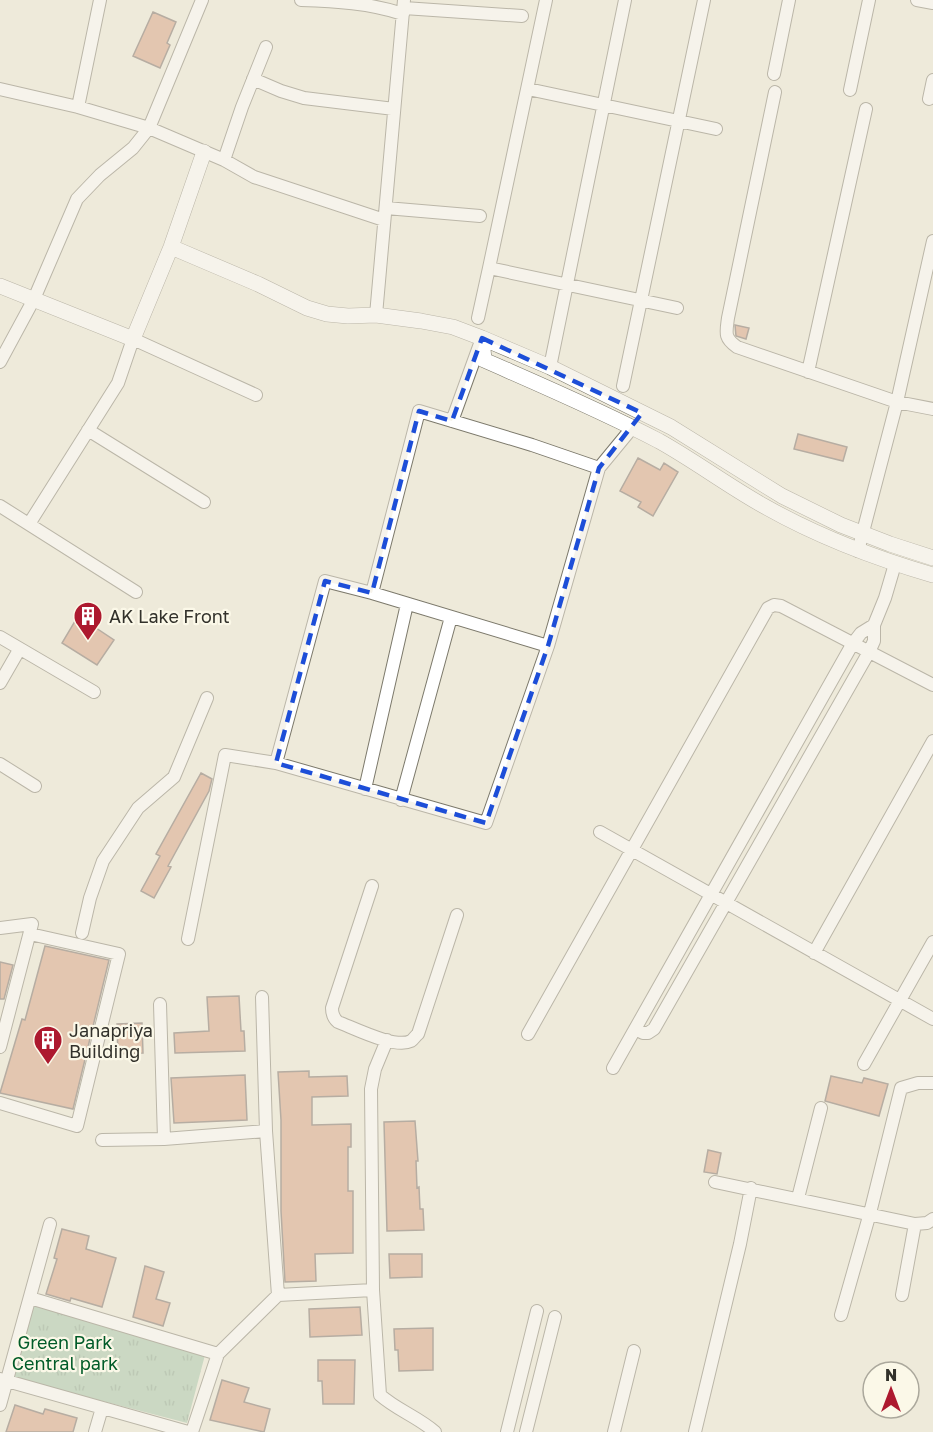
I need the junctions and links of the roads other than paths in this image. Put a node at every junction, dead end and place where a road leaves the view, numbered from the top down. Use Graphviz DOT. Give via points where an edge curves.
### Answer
graph roads {
  1 [pos="100,0"];
  2 [pos="202,0"];
  3 [pos="301,0"];
  4 [pos="546,0"];
  5 [pos="625,0"];
  6 [pos="704,0"];
  7 [pos="789,0"];
  8 [pos="868,0"];
  9 [pos="917,0"];
  10 [pos="346,1"];
  11 [pos="933,3"];
  12 [pos="404,7"];
  13 [pos="522,16"];
  14 [pos="266,47"];
  15 [pos="774,74"];
  16 [pos="253,79"];
  17 [pos="933,80"];
  18 [pos="0,89"];
  19 [pos="528,89"];
  20 [pos="850,90"];
  21 [pos="775,92"];
  22 [pos="929,99"];
  23 [pos="604,104"];
  24 [pos="78,107"];
  25 [pos="394,109"];
  26 [pos="866,109"];
  27 [pos="679,121"];
  28 [pos="149,128"];
  29 [pos="716,129"];
  30 [pos="204,152"];
  31 [pos="224,160"];
  32 [pos="385,214"];
  33 [pos="480,216"];
  34 [pos="933,241"];
  35 [pos="171,247"];
  36 [pos="489,268"];
  37 [pos="566,285"];
  38 [pos="0,286"];
  39 [pos="927,298"];
  40 [pos="34,300"];
  41 [pos="641,300"];
  42 [pos="677,308"];
  43 [pos="376,315"];
  44 [pos="478,318"];
  45 [pos="482,338"];
  46 [pos="133,339"];
  47 [pos="0,362"];
  48 [pos="550,368"];
  49 [pos="808,372"];
  50 [pos="623,386"];
  51 [pos="256,395"];
  52 [pos="897,402"];
  53 [pos="933,409"];
  54 [pos="642,413"];
  55 [pos="452,422"];
  56 [pos="632,428"];
  57 [pos="88,430"];
  58 [pos="599,468"];
  59 [pos="204,502"];
  60 [pos="0,506"];
  61 [pos="28,524"];
  62 [pos="863,533"];
  63 [pos="858,551"];
  64 [pos="933,558"];
  65 [pos="895,564"];
  66 [pos="933,575"];
  67 [pos="136,592"];
  68 [pos="372,593"];
  69 [pos="407,604"];
  70 [pos="451,617"];
  71 [pos="873,625"];
  72 [pos="0,638"];
  73 [pos="853,643"];
  74 [pos="548,646"];
  75 [pos="19,650"];
  76 [pos="869,652"];
  77 [pos="0,683"];
  78 [pos="933,685"];
  79 [pos="94,692"];
  80 [pos="207,698"];
  81 [pos="933,741"];
  82 [pos="276,763"];
  83 [pos="0,764"];
  84 [pos="34,786"];
  85 [pos="365,789"];
  86 [pos="401,800"];
  87 [pos="600,832"];
  88 [pos="632,850"];
  89 [pos="372,886"];
  90 [pos="712,895"];
  91 [pos="726,903"];
  92 [pos="457,915"];
  93 [pos="0,928"];
  94 [pos="82,933"];
  95 [pos="30,934"];
  96 [pos="188,939"];
  97 [pos="933,942"];
  98 [pos="814,953"];
  99 [pos="262,996"];
  100 [pos="900,1001"];
  101 [pos="160,1004"];
  102 [pos="933,1019"];
  103 [pos="635,1029"];
  104 [pos="528,1034"];
  105 [pos="387,1040"];
  106 [pos="0,1047"];
  107 [pos="864,1064"];
  108 [pos="613,1068"];
  109 [pos="933,1083"];
  110 [pos="0,1103"];
  111 [pos="821,1108"];
  112 [pos="266,1131"];
  113 [pos="164,1139"];
  114 [pos="102,1140"];
  115 [pos="715,1182"];
  116 [pos="751,1188"];
  117 [pos="798,1198"];
  118 [pos="870,1213"];
  119 [pos="933,1219"];
  120 [pos="50,1224"];
  121 [pos="915,1224"];
  122 [pos="373,1290"];
  123 [pos="278,1295"];
  124 [pos="902,1295"];
  125 [pos="30,1298"];
  126 [pos="537,1311"];
  127 [pos="841,1315"];
  128 [pos="555,1317"];
  129 [pos="634,1351"];
  130 [pos="218,1354"];
  131 [pos="525,1359"];
  132 [pos="543,1364"];
  133 [pos="4,1380"];
  134 [pos="0,1405"];
  135 [pos="102,1408"];
  136 [pos="95,1432"];
  137 [pos="190,1432"];
  138 [pos="435,1432"];
  139 [pos="507,1432"];
  140 [pos="526,1432"];
  141 [pos="614,1432"];
  142 [pos="695,1432"];
  1 -- 24 [label="street"];
  2 -- 28 [label="street"];
  3 -- 10 [label="street"];
  4 -- 19 [label="street"];
  5 -- 23 [label="street"];
  6 -- 27 [label="street"];
  7 -- 15 [label="street"];
  8 -- 20 [label="street"];
  9 -- 11 [label="street"];
  10 -- 12 [label="street" via="390,9"];
  12 -- 13 [label="street"];
  12 -- 25 [label="street"];
  14 -- 16 [label="street"];
  16 -- 25 [label="street" via="304,98"];
  16 -- 31 [label="street"];
  17 -- 22 [label="street"];
  18 -- 24 [label="street"];
  19 -- 23 [label="street"];
  19 -- 36 [label="street"];
  21 -- 49 [label="street" via="726,334 737,347"];
  23 -- 27 [label="street"];
  23 -- 37 [label="street"];
  24 -- 28 [label="street"];
  25 -- 32 [label="street"];
  26 -- 49 [label="street"];
  27 -- 29 [label="street"];
  27 -- 41 [label="street"];
  28 -- 30 [label="street"];
  28 -- 40 [label="street" via="133,148 77,199"];
  30 -- 31 [label="street"];
  30 -- 35 [label="street"];
  31 -- 32 [label="street" via="254,177"];
  32 -- 33 [label="street"];
  32 -- 43 [label="street"];
  34 -- 39 [label="street"];
  35 -- 43 [label="street" via="308,308 327,314"];
  35 -- 46 [label="street"];
  36 -- 37 [label="street"];
  36 -- 44 [label="street"];
  37 -- 41 [label="street"];
  37 -- 48 [label="street"];
  38 -- 40 [label="street"];
  39 -- 52 [label="street"];
  40 -- 46 [label="street"];
  40 -- 47 [label="street"];
  41 -- 42 [label="street"];
  41 -- 50 [label="street"];
  43 -- 45 [label="street" via="453,327"];
  45 -- 48 [label="street"];
  45 -- 55 [label="street"];
  45 -- 56 [label="street" via="484,360"];
  46 -- 51 [label="street"];
  46 -- 57 [label="street" via="118,383"];
  48 -- 54 [label="street"];
  49 -- 52 [label="street"];
  52 -- 53 [label="street"];
  52 -- 62 [label="street"];
  54 -- 56 [label="street"];
  54 -- 62 [label="street" via="782,496"];
  55 -- 58 [label="street"];
  55 -- 68 [label="street" via="418,411"];
  56 -- 58 [label="street"];
  56 -- 63 [label="street" via="766,507"];
  57 -- 59 [label="street"];
  57 -- 61 [label="street"];
  58 -- 74 [label="street"];
  60 -- 61 [label="street"];
  61 -- 67 [label="street"];
  62 -- 63 [label="street"];
  62 -- 64 [label="street"];
  63 -- 65 [label="street"];
  65 -- 66 [label="street"];
  65 -- 71 [label="street"];
  68 -- 69 [label="street"];
  68 -- 82 [label="street" via="325,580"];
  69 -- 70 [label="street"];
  69 -- 85 [label="street"];
  70 -- 74 [label="street"];
  70 -- 86 [label="street"];
  71 -- 73 [label="street"];
  71 -- 76 [label="street"];
  72 -- 75 [label="street"];
  73 -- 76 [label="street"];
  73 -- 88 [label="street" via="781,606 768,608"];
  73 -- 90 [label="street"];
  74 -- 86 [label="street" via="486,823"];
  75 -- 77 [label="street"];
  75 -- 79 [label="street"];
  76 -- 78 [label="street"];
  76 -- 91 [label="street"];
  80 -- 94 [label="street" via="174,777 138,808 103,861"];
  81 -- 98 [label="street"];
  82 -- 85 [label="street"];
  82 -- 96 [label="street" via="225,755"];
  83 -- 84 [label="street"];
  85 -- 86 [label="street"];
  87 -- 88 [label="street"];
  88 -- 90 [label="street"];
  88 -- 104 [label="street"];
  89 -- 105 [label="street" via="332,1013 338,1022"];
  90 -- 91 [label="street"];
  90 -- 103 [label="street"];
  91 -- 98 [label="street"];
  91 -- 103 [label="street" via="654,1029 648,1033"];
  92 -- 105 [label="street" via="418,1034 411,1041"];
  93 -- 95 [label="street" via="32,924"];
  95 -- 106 [label="street"];
  95 -- 110 [label="street" via="119,954 77,1126"];
  97 -- 100 [label="street"];
  98 -- 100 [label="street"];
  99 -- 112 [label="street"];
  100 -- 102 [label="street"];
  100 -- 107 [label="street"];
  101 -- 113 [label="street"];
  103 -- 108 [label="street"];
  105 -- 122 [label="street" via="371,1089"];
  109 -- 118 [label="street" via="901,1088"];
  111 -- 117 [label="street"];
  112 -- 113 [label="street"];
  112 -- 123 [label="street"];
  113 -- 114 [label="street"];
  115 -- 116 [label="street"];
  116 -- 117 [label="street"];
  116 -- 142 [label="street"];
  117 -- 118 [label="street"];
  118 -- 121 [label="street"];
  118 -- 127 [label="street"];
  119 -- 121 [label="street"];
  120 -- 125 [label="street"];
  121 -- 124 [label="street"];
  122 -- 123 [label="street"];
  122 -- 138 [label="street" via="380,1395"];
  123 -- 130 [label="street"];
  125 -- 130 [label="street"];
  125 -- 133 [label="street"];
  126 -- 131 [label="street"];
  128 -- 132 [label="street"];
  129 -- 141 [label="street"];
  130 -- 137 [label="street"];
  131 -- 132 [label="street"];
  131 -- 139 [label="street"];
  132 -- 140 [label="street"];
  133 -- 134 [label="street"];
  133 -- 135 [label="street"];
  135 -- 136 [label="street"];
  135 -- 137 [label="street"];
}
